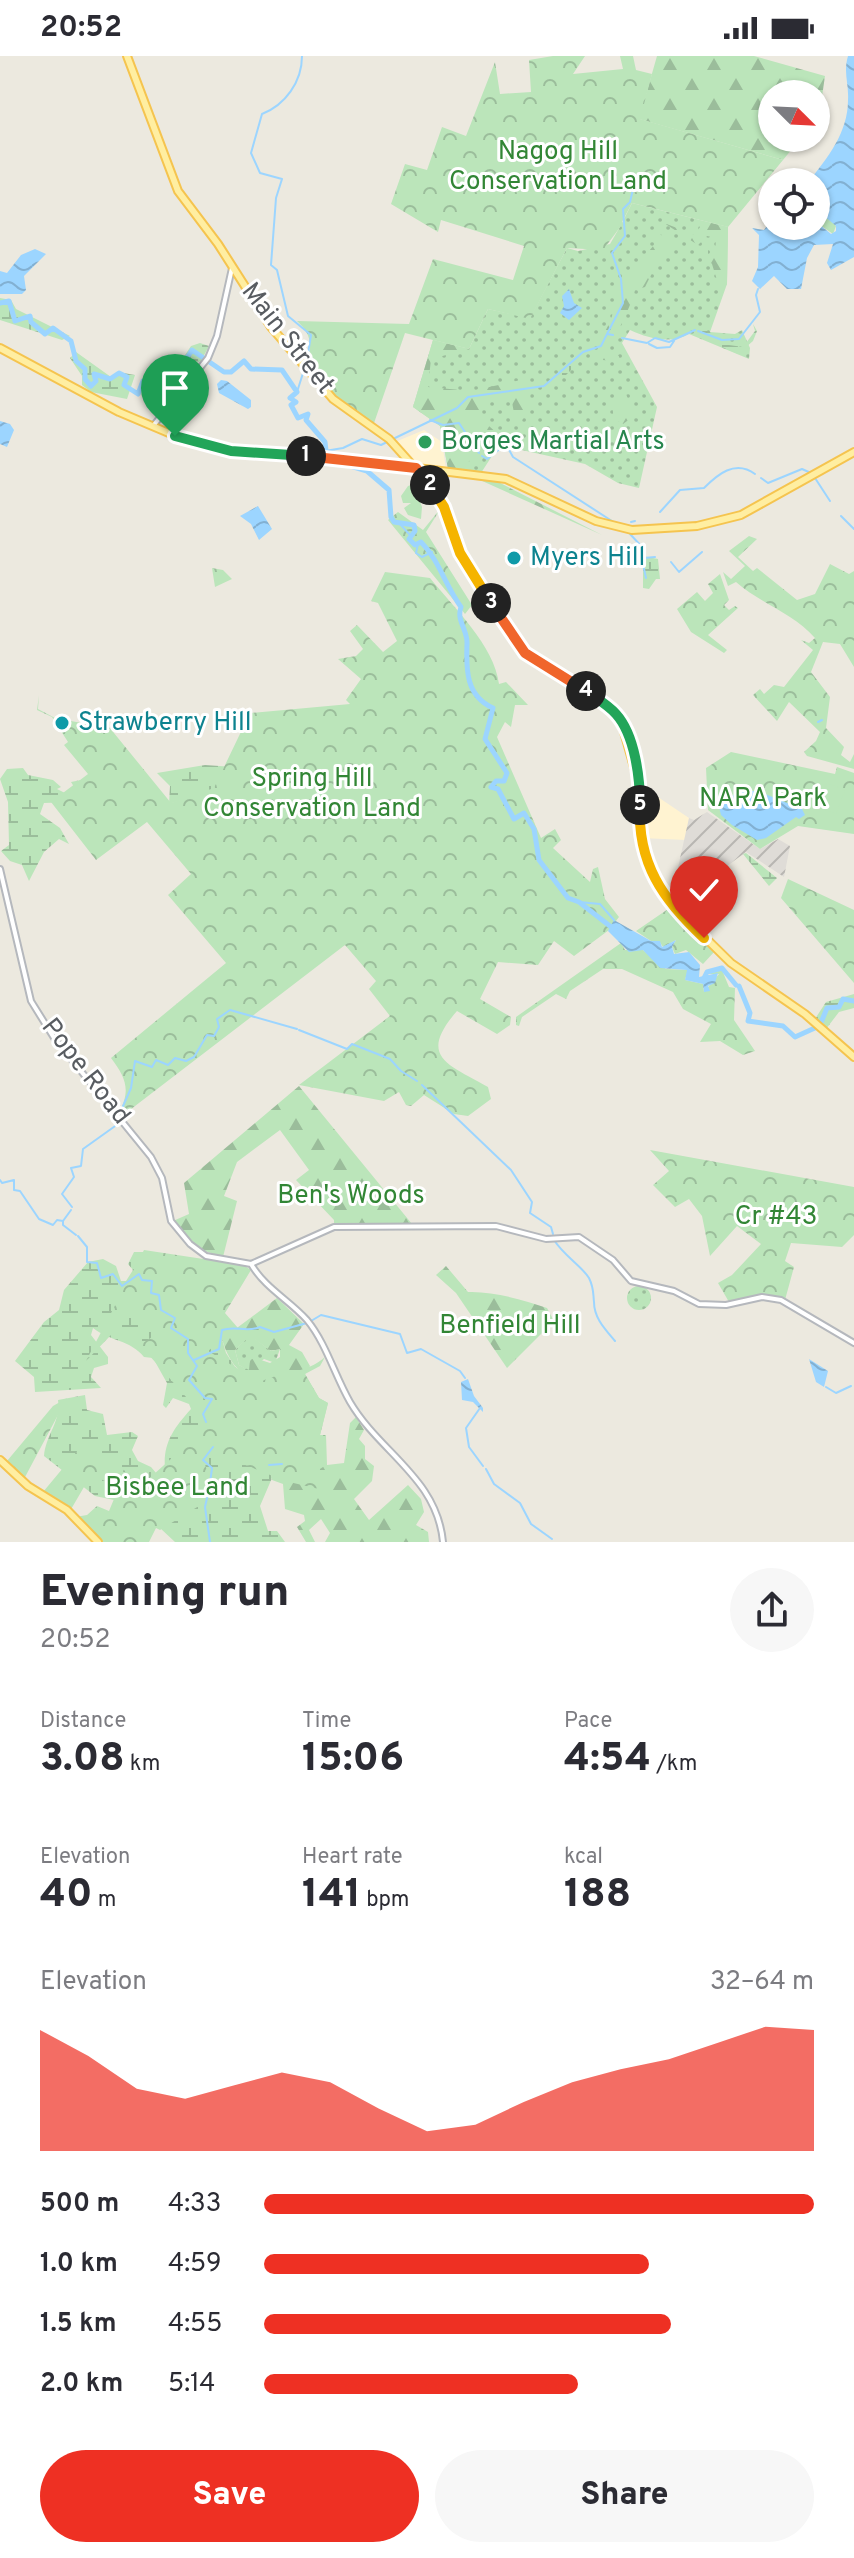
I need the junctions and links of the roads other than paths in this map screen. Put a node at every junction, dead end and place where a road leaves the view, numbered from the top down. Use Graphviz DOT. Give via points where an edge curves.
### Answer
graph roads {
  1 [pos="127,56"];
  2 [pos="234,278"];
  3 [pos="0,348"];
  4 [pos="152,427"];
  5 [pos="854,452"];
  6 [pos="406,457"];
  7 [pos="400,466"];
  8 [pos="416,468"];
  9 [pos="424,472"];
  10 [pos="0,869"];
  11 [pos="854,1057"];
  12 [pos="251,1264"];
  13 [pos="854,1343"];
  14 [pos="0,1460"];
  15 [pos="98,1542"];
  16 [pos="443,1542"];
  1 -- 2 [label="main road, Main Street" via="174,182"];
  2 -- 4 [label="street" via="207,359"];
  2 -- 6 [label="main road, Main Street" via="311,376 341,407 383,434"];
  3 -- 4 [label="main road"];
  4 -- 7 [label="main road" via="214,448"];
  5 -- 9 [label="main road" via="741,515 713,524 644,531 596,521 506,479"];
  6 -- 7 [label="main road"];
  6 -- 8 [label="main road, Main Street"];
  7 -- 8 [label="main road"];
  8 -- 9 [label="main road, Main Street"];
  9 -- 11 [label="main road, Main Street" via="460,553 519,646 538,664 601,701 622,723 638,781 642,848 652,877 674,909 731,963 804,1013"];
  10 -- 12 [label="street, Pope Road" via="31,1001 54,1038 141,1143 160,1174 171,1221 190,1244 206,1256"];
  12 -- 13 [label="street" via="330,1227 496,1226 546,1239 579,1237 613,1260 631,1281 674,1291 699,1304 781,1300"];
  12 -- 16 [label="street" via="306,1320 351,1403 429,1495 441,1519"];
  14 -- 15 [label="main road" via="67,1510"];
}
